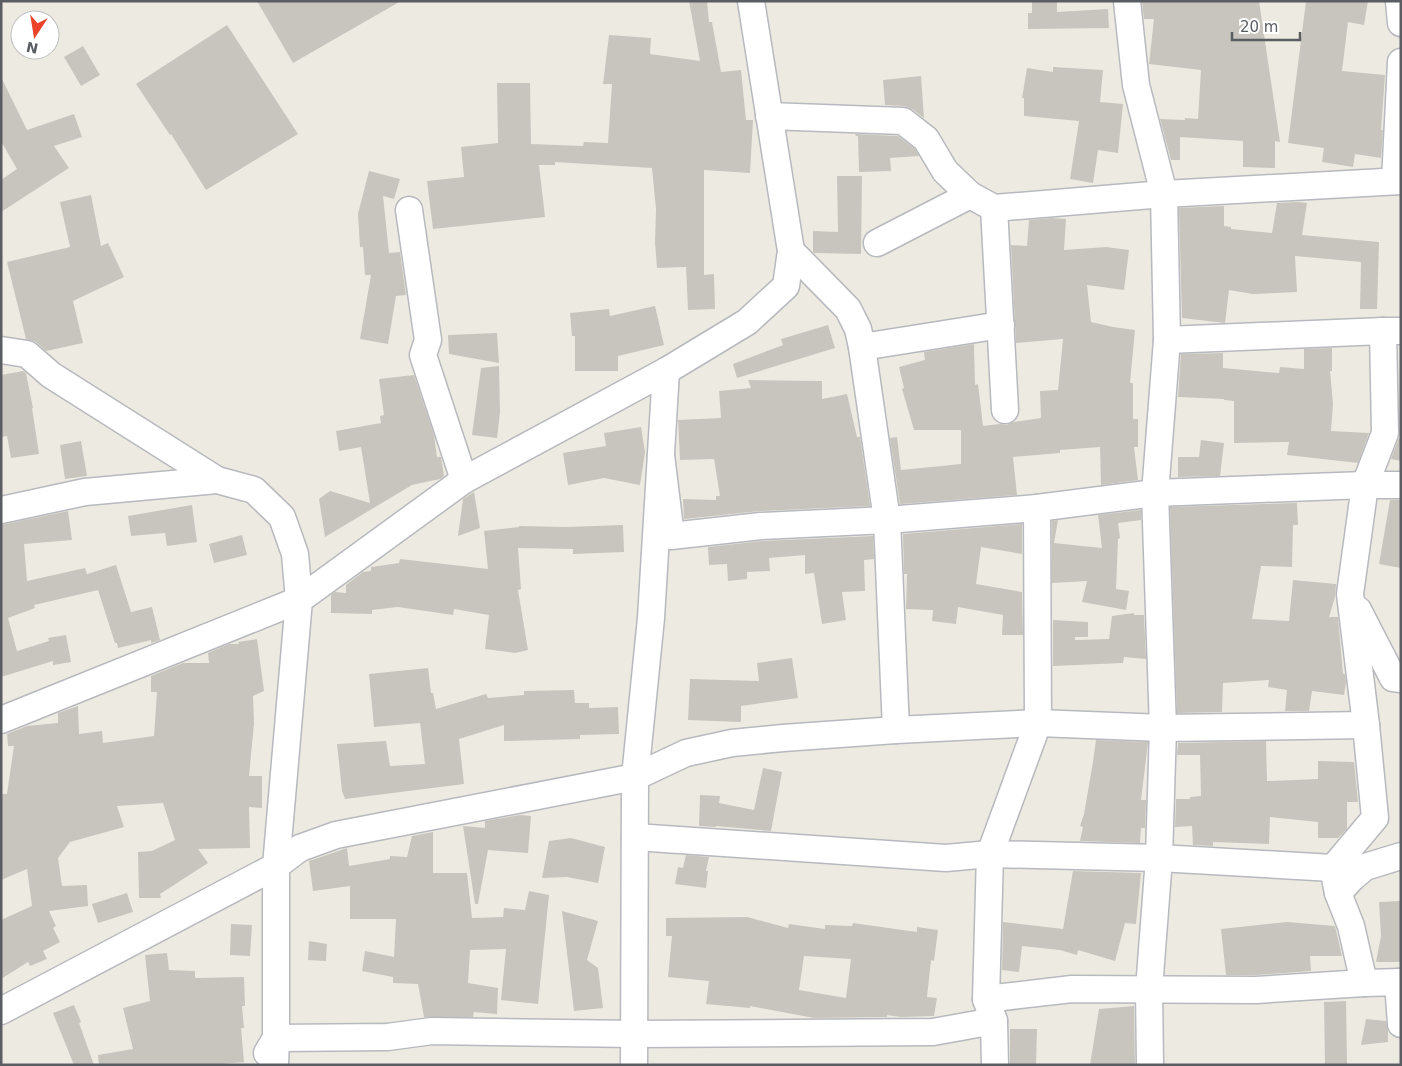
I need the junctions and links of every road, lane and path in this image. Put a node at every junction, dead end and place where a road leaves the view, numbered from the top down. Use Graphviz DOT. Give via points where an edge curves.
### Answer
graph roads {
  1 [pos="752,1"];
  2 [pos="1127,1"];
  3 [pos="1399,1"];
  4 [pos="1401,23"];
  5 [pos="1401,62"];
  6 [pos="770,116"];
  7 [pos="1398,181"];
  8 [pos="1164,194"];
  9 [pos="970,195"];
  10 [pos="994,208"];
  11 [pos="409,210"];
  12 [pos="877,243"];
  13 [pos="791,251"];
  14 [pos="822,282"];
  15 [pos="786,286"];
  16 [pos="1001,325"];
  17 [pos="1392,331"];
  18 [pos="1168,340"];
  19 [pos="862,347"];
  20 [pos="1,350"];
  21 [pos="666,371"];
  22 [pos="1006,410"];
  23 [pos="661,456"];
  24 [pos="217,480"];
  25 [pos="464,480"];
  26 [pos="1365,485"];
  27 [pos="1401,485"];
  28 [pos="1155,493"];
  29 [pos="1036,508"];
  30 [pos="1,510"];
  31 [pos="887,520"];
  32 [pos="1350,594"];
  33 [pos="299,600"];
  34 [pos="1401,679"];
  35 [pos="1,720"];
  36 [pos="1038,723"];
  37 [pos="1366,725"];
  38 [pos="1163,728"];
  39 [pos="896,730"];
  40 [pos="635,776"];
  41 [pos="635,837"];
  42 [pos="990,854"];
  43 [pos="1401,856"];
  44 [pos="1159,858"];
  45 [pos="276,866"];
  46 [pos="1335,881"];
  47 [pos="1399,982"];
  48 [pos="1364,983"];
  49 [pos="1149,989"];
  50 [pos="990,1010"];
  51 [pos="1,1011"];
  52 [pos="1401,1024"];
  53 [pos="634,1034"];
  54 [pos="276,1038"];
  55 [pos="260,1065"];
  56 [pos="275,1065"];
  57 [pos="634,1065"];
  58 [pos="995,1065"];
  59 [pos="1150,1065"];
  1 -- 6 [label="street"];
  2 -- 8 [label="street" via="1136,85"];
  3 -- 4 [label="street"];
  5 -- 7 [label="street"];
  6 -- 9 [label="street" via="903,120 926,139 945,172"];
  6 -- 13 [label="street"];
  7 -- 8 [label="street"];
  8 -- 10 [label="street"];
  8 -- 18 [label="street"];
  9 -- 10 [label="street"];
  9 -- 12 [label="street"];
  10 -- 16 [label="street"];
  11 -- 25 [label="street" via="428,340 423,355"];
  13 -- 14 [label="street"];
  13 -- 15 [label="street"];
  14 -- 15 [label="street"];
  14 -- 19 [label="street" via="848,309"];
  15 -- 21 [label="street" via="748,322"];
  16 -- 19 [label="street"];
  16 -- 22 [label="street"];
  17 -- 18 [label="street"];
  17 -- 26 [label="street" via="1385,433"];
  18 -- 28 [label="street"];
  19 -- 31 [label="street"];
  20 -- 24 [label="street" via="27,354 51,375"];
  21 -- 23 [label="street"];
  21 -- 25 [label="street"];
  23 -- 31 [label="street" via="671,536 761,526"];
  23 -- 40 [label="street" via="651,618"];
  24 -- 30 [label="street" via="84,492"];
  24 -- 33 [label="street" via="254,490 282,517 295,554"];
  25 -- 33 [label="street"];
  26 -- 27 [label="street"];
  26 -- 28 [label="street"];
  26 -- 32 [label="street"];
  28 -- 29 [label="street"];
  28 -- 38 [label="street"];
  29 -- 31 [label="street"];
  29 -- 36 [label="street"];
  31 -- 39 [label="street"];
  32 -- 34 [label="street" via="1393,678"];
  32 -- 37 [label="street"];
  33 -- 35 [label="street"];
  33 -- 45 [label="street"];
  36 -- 38 [label="street"];
  36 -- 39 [label="street"];
  36 -- 42 [label="street"];
  37 -- 38 [label="street"];
  37 -- 46 [label="street" via="1375,818"];
  38 -- 44 [label="street"];
  39 -- 40 [label="street" via="732,743 686,753"];
  40 -- 41 [label="street"];
  40 -- 45 [label="street" via="336,835 300,848"];
  41 -- 42 [label="street" via="946,858"];
  41 -- 53 [label="street"];
  42 -- 44 [label="street"];
  42 -- 50 [label="street"];
  43 -- 46 [label="street" via="1365,867 1352,878"];
  44 -- 46 [label="street"];
  44 -- 49 [label="street"];
  45 -- 51 [label="street"];
  45 -- 54 [label="street"];
  46 -- 48 [label="street" via="1351,926"];
  47 -- 48 [label="street"];
  47 -- 52 [label="street"];
  48 -- 49 [label="street" via="1256,990"];
  49 -- 50 [label="street" via="1072,989"];
  49 -- 59 [label="street"];
  50 -- 53 [label="street" via="933,1032"];
  50 -- 58 [label="street"];
  53 -- 54 [label="street" via="432,1031 388,1037"];
  53 -- 57 [label="street"];
  54 -- 55 [label="street"];
  54 -- 56 [label="street"];
}
